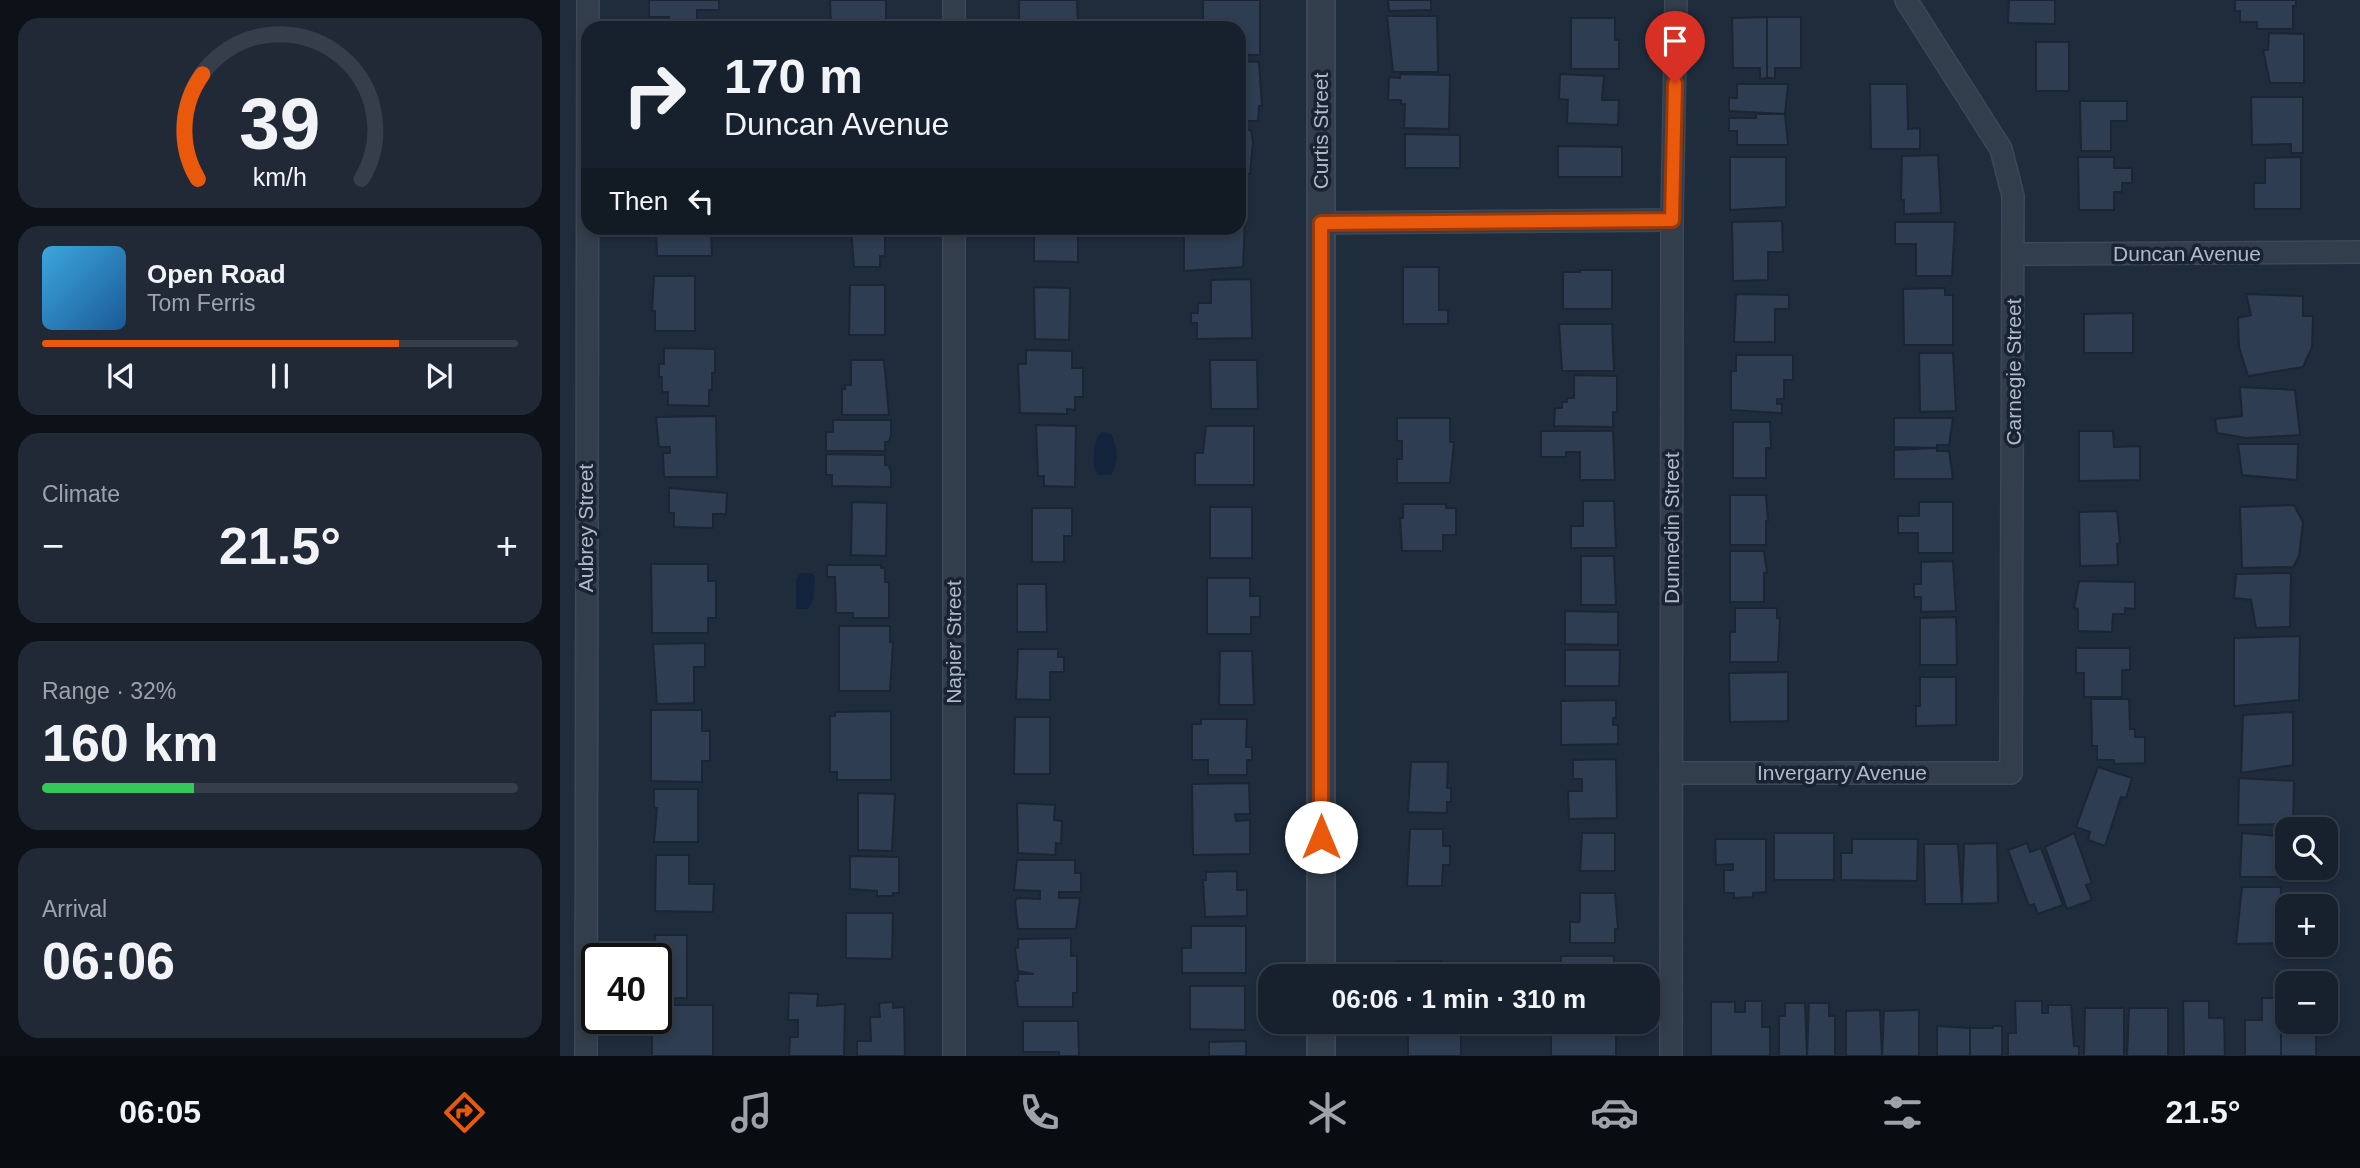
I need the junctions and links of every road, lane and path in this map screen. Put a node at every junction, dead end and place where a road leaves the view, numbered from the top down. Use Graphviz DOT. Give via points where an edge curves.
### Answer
graph roads {
  1 [pos="588,0"];
  2 [pos="954,0"];
  3 [pos="1321,0"];
  4 [pos="1676,0"];
  5 [pos="1906,0"];
  6 [pos="588,21"];
  7 [pos="954,21"];
  8 [pos="1672,220"];
  9 [pos="1321,223"];
  10 [pos="588,235"];
  11 [pos="954,235"];
  12 [pos="2360,252"];
  13 [pos="2015,254"];
  14 [pos="1672,773"];
  15 [pos="2011,773"];
  16 [pos="1321,964"];
  17 [pos="1321,1034"];
  18 [pos="586,1056"];
  19 [pos="954,1056"];
  20 [pos="1321,1056"];
  21 [pos="1671,1056"];
  1 -- 6 [label="street, Aubrey Street"];
  2 -- 7 [label="street"];
  3 -- 9 [label="street, Curtis Street"];
  4 -- 8 [label="street, Dunnedin Street"];
  5 -- 13 [label="street, Carnegie Street" via="2001,149 2013,196"];
  8 -- 9 [label="street"];
  8 -- 14 [label="street, Dunnedin Street"];
  9 -- 16 [label="street, Curtis Street"];
  10 -- 18 [label="street, Aubrey Street"];
  11 -- 19 [label="street, Napier Street"];
  12 -- 13 [label="street, Duncan Avenue"];
  13 -- 15 [label="street, Carnegie Street"];
  14 -- 15 [label="street, Invergarry Avenue"];
  14 -- 21 [label="street, Dunnedin Street"];
  17 -- 20 [label="street"];
}
